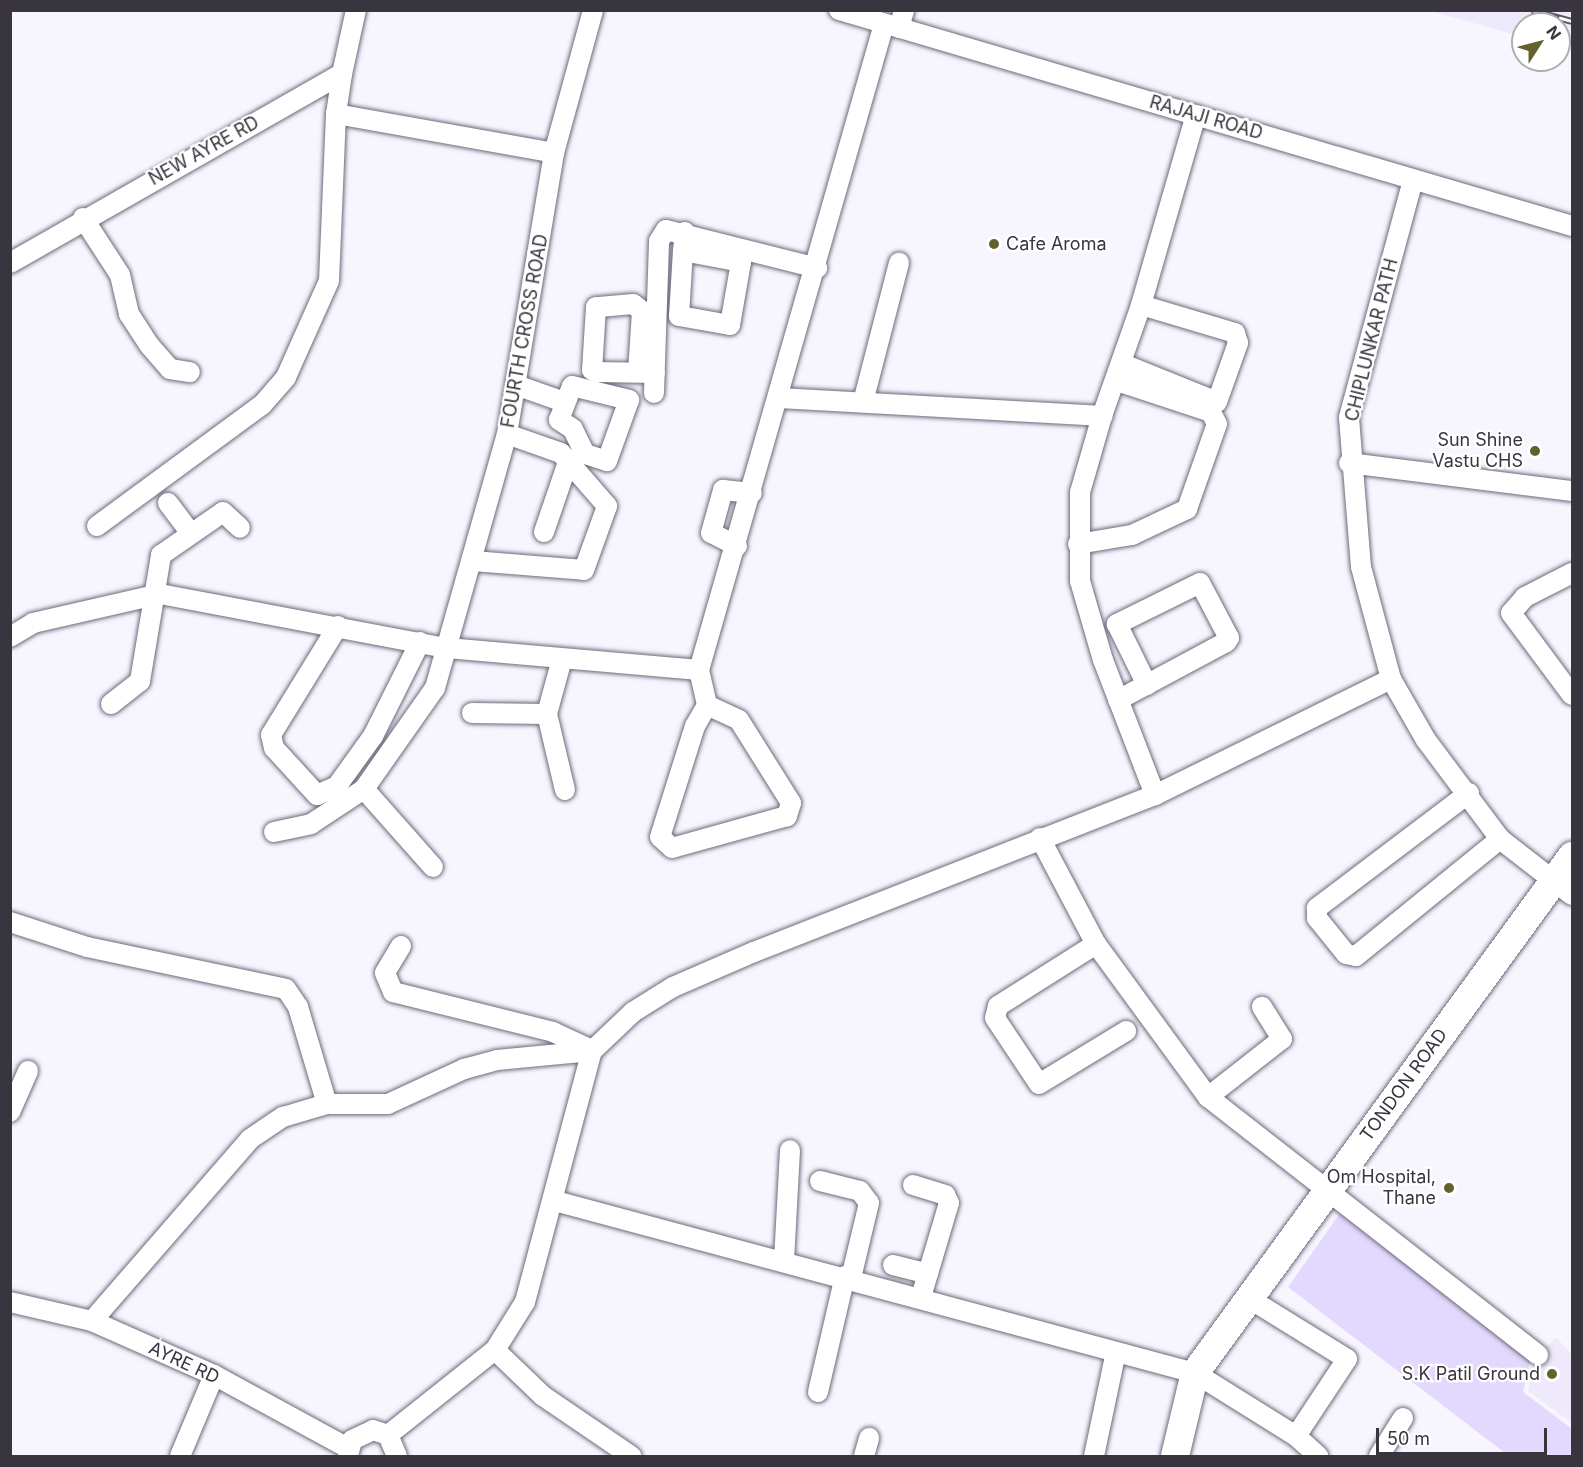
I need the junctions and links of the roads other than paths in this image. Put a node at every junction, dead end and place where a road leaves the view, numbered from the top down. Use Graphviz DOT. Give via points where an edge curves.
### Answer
graph roads {
  1 [pos="356,10"];
  2 [pos="592,10"];
  3 [pos="851,12"];
  4 [pos="895,21"];
  5 [pos="342,74"];
  6 [pos="336,114"];
  7 [pos="1196,116"];
  8 [pos="554,153"];
  9 [pos="1413,180"];
  10 [pos="83,218"];
  11 [pos="1572,226"];
  12 [pos="10,263"];
  13 [pos="898,263"];
  14 [pos="817,268"];
  15 [pos="1142,305"];
  16 [pos="190,372"];
  17 [pos="1120,373"];
  18 [pos="516,385"];
  19 [pos="654,393"];
  20 [pos="780,398"];
  21 [pos="564,402"];
  22 [pos="863,402"];
  23 [pos="1102,416"];
  24 [pos="507,434"];
  25 [pos="569,459"];
  26 [pos="1349,463"];
  27 [pos="1572,490"];
  28 [pos="752,494"];
  29 [pos="168,503"];
  30 [pos="97,526"];
  31 [pos="240,528"];
  32 [pos="544,532"];
  33 [pos="191,533"];
  34 [pos="1078,544"];
  35 [pos="737,546"];
  36 [pos="473,561"];
  37 [pos="1572,573"];
  38 [pos="153,595"];
  39 [pos="338,626"];
  40 [pos="10,637"];
  41 [pos="420,642"];
  42 [pos="447,648"];
  43 [pos="562,659"];
  44 [pos="699,670"];
  45 [pos="1390,679"];
  46 [pos="1147,685"];
  47 [pos="1572,695"];
  48 [pos="1118,700"];
  49 [pos="111,704"];
  50 [pos="707,705"];
  51 [pos="472,713"];
  52 [pos="547,714"];
  53 [pos="364,789"];
  54 [pos="565,790"];
  55 [pos="1469,794"];
  56 [pos="1155,795"];
  57 [pos="274,832"];
  58 [pos="1040,838"];
  59 [pos="1500,839"];
  60 [pos="1572,856"];
  61 [pos="433,867"];
  62 [pos="1563,889"];
  63 [pos="10,922"];
  64 [pos="1096,944"];
  65 [pos="401,946"];
  66 [pos="1262,1007"];
  67 [pos="1126,1031"];
  68 [pos="592,1051"];
  69 [pos="28,1071"];
  70 [pos="1208,1097"];
  71 [pos="327,1104"];
  72 [pos="10,1112"];
  73 [pos="790,1150"];
  74 [pos="820,1180"];
  75 [pos="913,1185"];
  76 [pos="1326,1191"];
  77 [pos="555,1201"];
  78 [pos="784,1261"];
  79 [pos="893,1265"];
  80 [pos="928,1275"];
  81 [pos="848,1277"];
  82 [pos="921,1297"];
  83 [pos="1250,1299"];
  84 [pos="10,1302"];
  85 [pos="92,1321"];
  86 [pos="495,1350"];
  87 [pos="1116,1352"];
  88 [pos="1538,1355"];
  89 [pos="1195,1373"];
  90 [pos="214,1376"];
  91 [pos="818,1392"];
  92 [pos="388,1436"];
  93 [pos="1296,1436"];
  94 [pos="348,1452"];
  95 [pos="180,1456"];
  96 [pos="397,1456"];
  97 [pos="631,1456"];
  98 [pos="1094,1456"];
  99 [pos="1175,1456"];
  100 [pos="1318,1456"];
  101 [pos="1365,1456"];
  102 [pos="1379,1456"];
  1 -- 5 [label="street"];
  2 -- 8 [label="street, FOURTH CROSS ROAD"];
  3 -- 4 [label="street, RAJAJI ROAD"];
  4 -- 7 [label="street, RAJAJI ROAD"];
  4 -- 14 [label="street"];
  5 -- 6 [label="street"];
  5 -- 10 [label="street, NEW AYRE RD"];
  6 -- 8 [label="street"];
  6 -- 30 [label="street" via="329,281 286,377 262,405"];
  7 -- 9 [label="street, RAJAJI ROAD"];
  7 -- 15 [label="street"];
  8 -- 18 [label="street, FOURTH CROSS ROAD"];
  9 -- 11 [label="street, RAJAJI ROAD"];
  9 -- 26 [label="street, CHIPLUNKAR PATH" via="1349,418"];
  10 -- 12 [label="street, NEW AYRE RD"];
  10 -- 16 [label="street" via="120,275 129,314 150,346 170,369"];
  13 -- 22 [label="street"];
  14 -- 19 [label="street" via="684,241 666,230 659,241 646,373"];
  14 -- 20 [label="street"];
  15 -- 17 [label="street"];
  15 -- 17 [label="street" via="1235,333 1238,342 1217,402 1195,398 1191,388"];
  17 -- 23 [label="street"];
  17 -- 34 [label="street" via="1211,412 1217,424 1186,509 1132,535"];
  18 -- 21 [label="street"];
  18 -- 24 [label="street, FOURTH CROSS ROAD"];
  20 -- 22 [label="street"];
  20 -- 28 [label="street"];
  22 -- 23 [label="street"];
  23 -- 34 [label="street" via="1080,492"];
  24 -- 25 [label="street" via="548,446"];
  24 -- 36 [label="street, FOURTH CROSS ROAD"];
  25 -- 32 [label="street"];
  25 -- 36 [label="street" via="608,506 584,570 494,567"];
  26 -- 27 [label="street"];
  26 -- 45 [label="street, CHIPLUNKAR PATH" via="1360,567"];
  28 -- 35 [label="street"];
  28 -- 35 [label="street" via="723,490 711,533"];
  29 -- 33 [label="street"];
  31 -- 33 [label="street" via="226,511"];
  33 -- 38 [label="street" via="165,564"];
  34 -- 48 [label="street" via="1080,581"];
  35 -- 44 [label="street"];
  36 -- 42 [label="street, FOURTH CROSS ROAD"];
  37 -- 47 [label="street" via="1525,597 1511,613"];
  38 -- 39 [label="street"];
  38 -- 40 [label="street" via="33,623"];
  38 -- 49 [label="street" via="140,681"];
  39 -- 41 [label="street"];
  39 -- 41 [label="street" via="271,735 274,748 317,795 337,786 373,736"];
  41 -- 42 [label="street"];
  42 -- 43 [label="street"];
  42 -- 53 [label="street, FOURTH CROSS ROAD" via="435,688"];
  43 -- 44 [label="street"];
  43 -- 52 [label="street"];
  44 -- 50 [label="street"];
  45 -- 55 [label="street, CHIPLUNKAR PATH" via="1426,740"];
  45 -- 56 [label="street"];
  46 -- 46 [label="street" via="1229,638 1200,583 1117,624"];
  46 -- 48 [label="street"];
  48 -- 56 [label="street"];
  50 -- 50 [label="street" via="739,720 791,803 787,816 672,848 660,837 695,726"];
  51 -- 52 [label="street"];
  52 -- 54 [label="street"];
  53 -- 57 [label="street" via="310,824"];
  53 -- 61 [label="street"];
  55 -- 59 [label="street, CHIPLUNKAR PATH"];
  55 -- 59 [label="street" via="1317,908 1317,918 1346,954 1356,956"];
  56 -- 58 [label="street"];
  58 -- 64 [label="street"];
  58 -- 68 [label="street" via="673,987 633,1012"];
  59 -- 62 [label="street, CHIPLUNKAR PATH"];
  60 -- 62 [label="street, TONDON ROAD"];
  62 -- 76 [label="street, TONDON ROAD"];
  63 -- 71 [label="street" via="87,947 286,989 298,1007"];
  64 -- 67 [label="street" via="998,1006 994,1018 1039,1084"];
  64 -- 70 [label="street"];
  65 -- 68 [label="street" via="385,973 393,992 553,1032"];
  66 -- 70 [label="street" via="1282,1039"];
  68 -- 71 [label="street" via="497,1060 388,1104"];
  68 -- 77 [label="street"];
  69 -- 72 [label="street"];
  70 -- 76 [label="street"];
  71 -- 85 [label="street" via="283,1117 250,1139"];
  73 -- 78 [label="street"];
  74 -- 81 [label="street" via="860,1191 869,1203"];
  75 -- 80 [label="street" via="945,1195 949,1203"];
  76 -- 83 [label="street, TONDON ROAD"];
  76 -- 88 [label="street"];
  77 -- 78 [label="street"];
  77 -- 86 [label="street" via="525,1302"];
  78 -- 81 [label="street"];
  79 -- 80 [label="street"];
  80 -- 82 [label="street"];
  81 -- 82 [label="street"];
  81 -- 91 [label="street"];
  82 -- 87 [label="street"];
  83 -- 89 [label="street, TONDON ROAD"];
  83 -- 93 [label="street" via="1347,1359"];
  84 -- 85 [label="street, AYRE RD"];
  85 -- 90 [label="street, AYRE RD"];
  86 -- 92 [label="street"];
  86 -- 97 [label="street" via="543,1396"];
  87 -- 89 [label="street"];
  87 -- 98 [label="street"];
  89 -- 93 [label="street"];
  89 -- 99 [label="street"];
  90 -- 94 [label="street, AYRE RD"];
  90 -- 95 [label="street"];
  92 -- 94 [label="street" via="365,1431"];
  92 -- 96 [label="street"];
  93 -- 100 [label="street"];
  101 -- 102 [label="street" via="1394,1420"];
}
